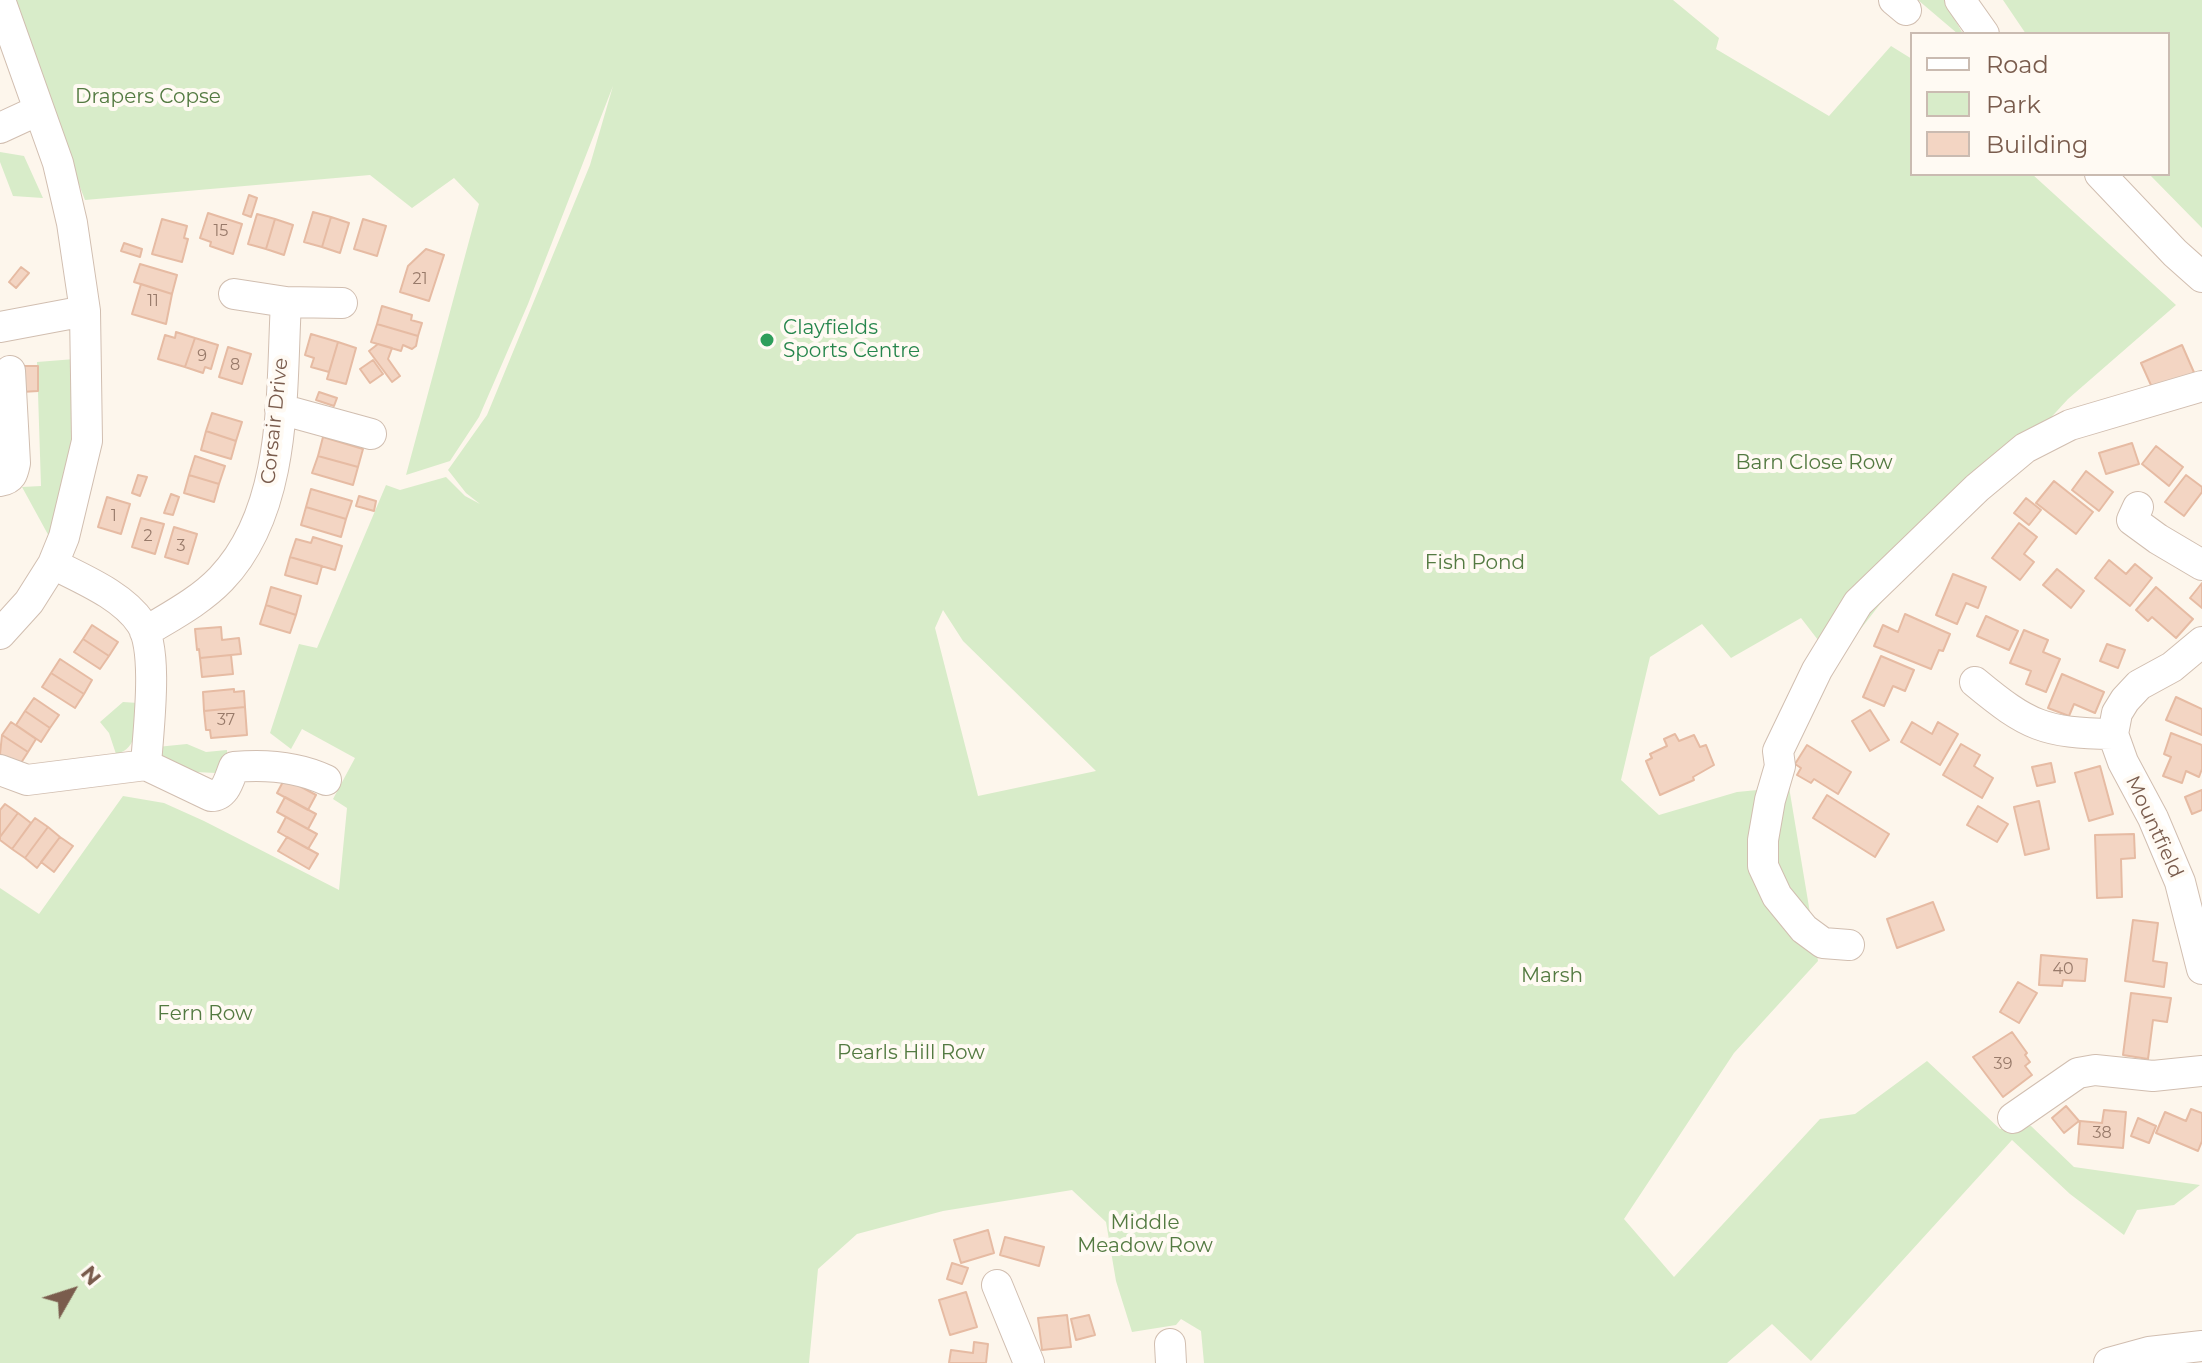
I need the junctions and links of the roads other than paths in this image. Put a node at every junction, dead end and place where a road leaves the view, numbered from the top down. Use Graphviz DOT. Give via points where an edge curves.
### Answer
graph roads {
  1 [pos="0,0"];
  2 [pos="1960,0"];
  3 [pos="1983,32"];
  4 [pos="39,110"];
  5 [pos="0,128"];
  6 [pos="2102,176"];
  7 [pos="2202,277"];
  8 [pos="234,294"];
  9 [pos="286,302"];
  10 [pos="342,303"];
  11 [pos="85,311"];
  12 [pos="0,327"];
  13 [pos="10,371"];
  14 [pos="2202,386"];
  15 [pos="280,409"];
  16 [pos="371,434"];
  17 [pos="0,481"];
  18 [pos="2127,521"];
  19 [pos="53,564"];
  20 [pos="2202,565"];
  21 [pos="145,632"];
  22 [pos="0,634"];
  23 [pos="2202,642"];
  24 [pos="1975,682"];
  25 [pos="2113,734"];
  26 [pos="146,765"];
  27 [pos="0,770"];
  28 [pos="326,780"];
  29 [pos="2192,883"];
  30 [pos="1849,945"];
  31 [pos="2202,969"];
  32 [pos="2202,1071"];
  33 [pos="2013,1118"];
  34 [pos="997,1285"];
  35 [pos="2202,1346"];
  36 [pos="1029,1363"];
  37 [pos="2109,1363"];
  1 -- 4 [label="street"];
  2 -- 3 [label="street"];
  4 -- 5 [label="street"];
  4 -- 11 [label="street" via="58,163"];
  6 -- 7 [label="street"];
  8 -- 9 [label="street"];
  9 -- 10 [label="street"];
  9 -- 15 [label="street, Corsair Drive"];
  11 -- 12 [label="street"];
  11 -- 19 [label="street" via="87,441"];
  13 -- 17 [label="street" via="15,463 13,474"];
  14 -- 30 [label="street" via="2070,425 2025,448 1858,603 1817,670 1778,751 1780,766 1763,840 1763,866 1777,896 1804,929 1823,943"];
  15 -- 16 [label="street"];
  15 -- 21 [label="street, Corsair Drive" via="273,472 247,545 220,581"];
  18 -- 20 [label="street"];
  19 -- 21 [label="street" via="110,595"];
  19 -- 22 [label="street"];
  21 -- 26 [label="street" via="150,662"];
  23 -- 25 [label="street" via="2139,685 2117,713"];
  24 -- 25 [label="street" via="2037,726"];
  25 -- 29 [label="street, Mountfield" via="2161,835"];
  26 -- 27 [label="street" via="27,780"];
  26 -- 28 [label="street" via="211,796 224,791 234,767 282,766"];
  29 -- 31 [label="street, Mountfield"];
  32 -- 33 [label="street" via="2153,1076 2078,1073"];
  34 -- 36 [label="street"];
  35 -- 37 [label="street"];
}
